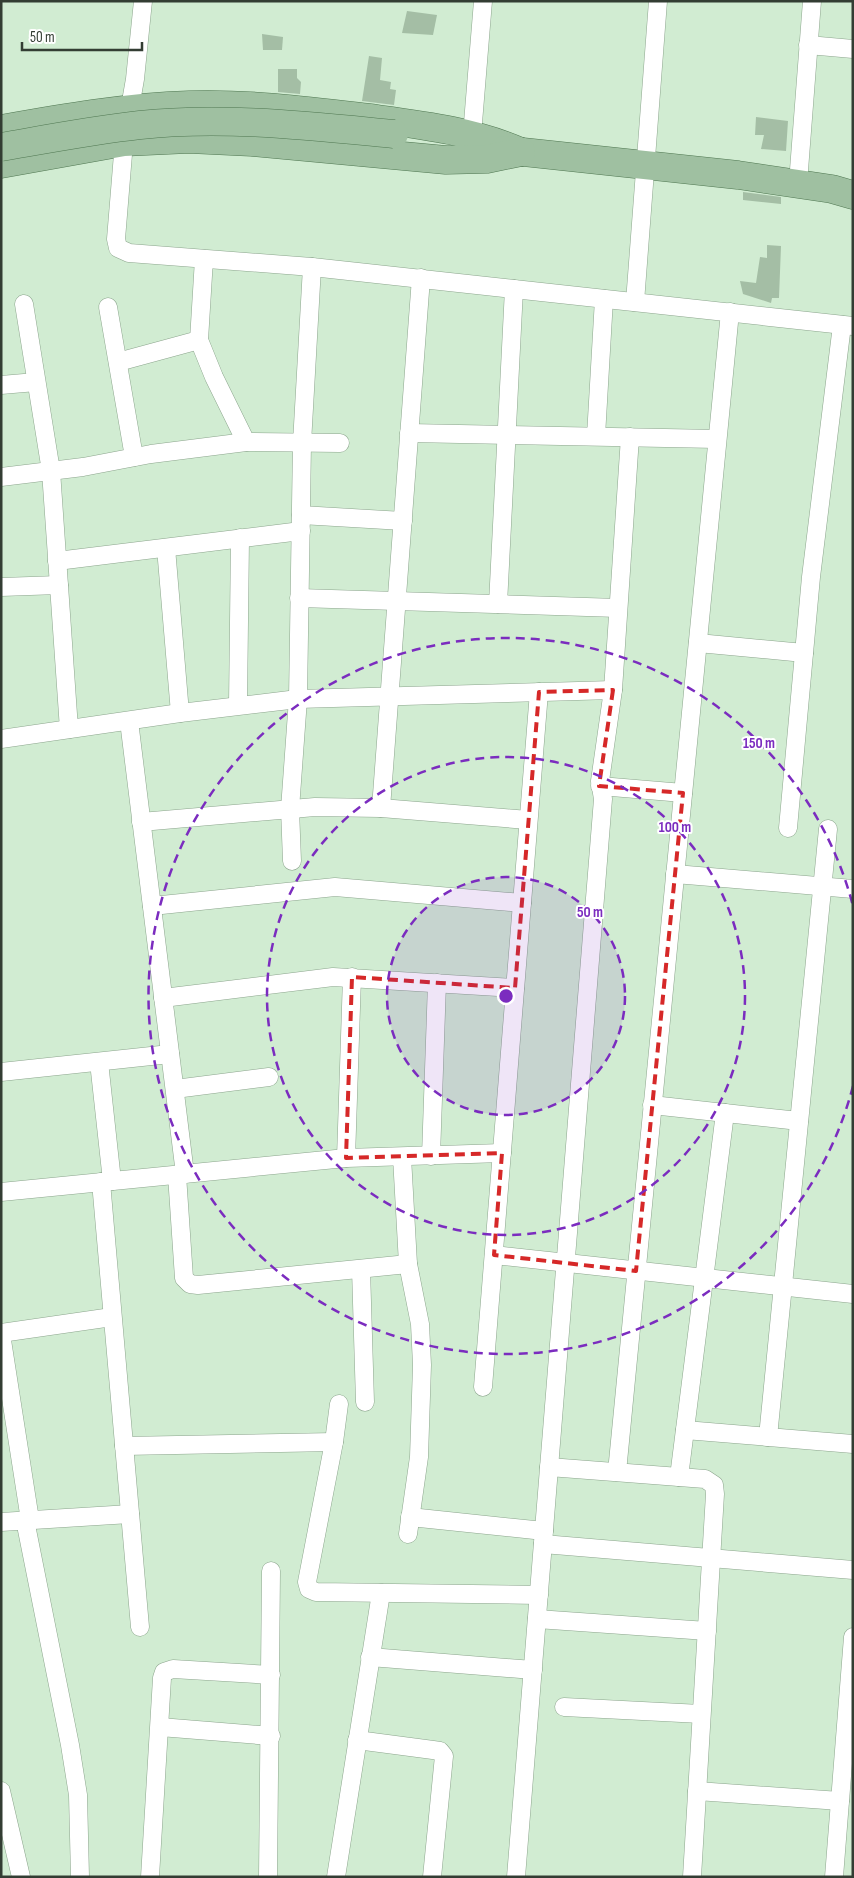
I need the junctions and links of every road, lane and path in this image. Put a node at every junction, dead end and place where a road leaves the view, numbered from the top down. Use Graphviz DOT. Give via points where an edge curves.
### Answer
graph roads {
  1 [pos="143,1"];
  2 [pos="483,1"];
  3 [pos="658,1"];
  4 [pos="812,1"];
  5 [pos="808,45"];
  6 [pos="853,49"];
  7 [pos="131,108"];
  8 [pos="1,129"];
  9 [pos="472,135"];
  10 [pos="124,142"];
  11 [pos="1,147"];
  12 [pos="521,152"];
  13 [pos="1,164"];
  14 [pos="646,165"];
  15 [pos="798,183"];
  16 [pos="853,195"];
  17 [pos="204,259"];
  18 [pos="312,267"];
  19 [pos="421,278"];
  20 [pos="514,289"];
  21 [pos="604,299"];
  22 [pos="635,302"];
  23 [pos="24,304"];
  24 [pos="108,307"];
  25 [pos="730,312"];
  26 [pos="848,325"];
  27 [pos="199,340"];
  28 [pos="118,362"];
  29 [pos="36,382"];
  30 [pos="1,385"];
  31 [pos="409,433"];
  32 [pos="507,435"];
  33 [pos="596,436"];
  34 [pos="630,437"];
  35 [pos="718,439"];
  36 [pos="246,442"];
  37 [pos="302,443"];
  38 [pos="340,443"];
  39 [pos="134,457"];
  40 [pos="51,471"];
  41 [pos="1,477"];
  42 [pos="403,521"];
  43 [pos="301,523"];
  44 [pos="240,538"];
  45 [pos="166,548"];
  46 [pos="57,561"];
  47 [pos="59,585"];
  48 [pos="1,587"];
  49 [pos="299,598"];
  50 [pos="397,601"];
  51 [pos="498,604"];
  52 [pos="618,608"];
  53 [pos="698,643"];
  54 [pos="804,653"];
  55 [pos="612,690"];
  56 [pos="538,692"];
  57 [pos="389,697"];
  58 [pos="298,699"];
  59 [pos="238,705"];
  60 [pos="180,713"];
  61 [pos="128,720"];
  62 [pos="69,729"];
  63 [pos="1,739"];
  64 [pos="600,786"];
  65 [pos="683,793"];
  66 [pos="381,808"];
  67 [pos="290,809"];
  68 [pos="528,820"];
  69 [pos="141,822"];
  70 [pos="788,828"];
  71 [pos="828,829"];
  72 [pos="292,862"];
  73 [pos="675,874"];
  74 [pos="822,887"];
  75 [pos="853,889"];
  76 [pos="522,903"];
  77 [pos="152,906"];
  78 [pos="352,977"];
  79 [pos="437,983"];
  80 [pos="515,988"];
  81 [pos="163,998"];
  82 [pos="170,1054"];
  83 [pos="99,1062"];
  84 [pos="1,1072"];
  85 [pos="269,1078"];
  86 [pos="175,1089"];
  87 [pos="652,1105"];
  88 [pos="725,1113"];
  89 [pos="799,1121"];
  90 [pos="502,1154"];
  91 [pos="431,1156"];
  92 [pos="402,1157"];
  93 [pos="346,1158"];
  94 [pos="181,1174"];
  95 [pos="106,1181"];
  96 [pos="1,1192"];
  97 [pos="494,1255"];
  98 [pos="566,1263"];
  99 [pos="408,1264"];
  100 [pos="361,1269"];
  101 [pos="636,1271"];
  102 [pos="704,1279"];
  103 [pos="782,1287"];
  104 [pos="853,1294"];
  105 [pos="112,1316"];
  106 [pos="1,1333"];
  107 [pos="483,1387"];
  108 [pos="365,1402"];
  109 [pos="339,1404"];
  110 [pos="685,1430"];
  111 [pos="768,1438"];
  112 [pos="334,1442"];
  113 [pos="853,1444"];
  114 [pos="124,1446"];
  115 [pos="550,1467"];
  116 [pos="616,1472"];
  117 [pos="679,1477"];
  118 [pos="130,1514"];
  119 [pos="27,1520"];
  120 [pos="1,1522"];
  121 [pos="544,1537"];
  122 [pos="711,1558"];
  123 [pos="853,1570"];
  124 [pos="270,1572"];
  125 [pos="381,1592"];
  126 [pos="539,1595"];
  127 [pos="537,1619"];
  128 [pos="140,1627"];
  129 [pos="707,1631"];
  130 [pos="853,1637"];
  131 [pos="370,1657"];
  132 [pos="533,1670"];
  133 [pos="271,1675"];
  134 [pos="564,1707"];
  135 [pos="701,1714"];
  136 [pos="160,1727"];
  137 [pos="271,1736"];
  138 [pos="357,1740"];
  139 [pos="1,1791"];
  140 [pos="697,1791"];
  141 [pos="840,1801"];
  142 [pos="21,1877"];
  143 [pos="80,1877"];
  144 [pos="150,1877"];
  145 [pos="268,1877"];
  146 [pos="336,1877"];
  147 [pos="432,1877"];
  148 [pos="516,1877"];
  149 [pos="692,1877"];
  150 [pos="834,1877"];
  1 -- 7 [label="street"];
  2 -- 9 [label="street"];
  3 -- 14 [label="street"];
  4 -- 5 [label="street"];
  5 -- 6 [label="street"];
  5 -- 15 [label="street"];
  7 -- 8 [label="main road"];
  7 -- 9 [label="main road" via="248,106 402,122"];
  7 -- 10 [label="street"];
  9 -- 12 [label="main road"];
  10 -- 12 [label="main road" via="189,139 252,142 446,160 487,159"];
  10 -- 13 [label="main road"];
  10 -- 17 [label="street" via="116,239 118,248 129,253"];
  11 -- 12 [label="main road, bridge" via="140,125 260,122 394,134"];
  12 -- 14 [label="main road"];
  14 -- 15 [label="main road"];
  14 -- 22 [label="street"];
  15 -- 16 [label="main road"];
  17 -- 18 [label="street"];
  17 -- 27 [label="street"];
  18 -- 19 [label="street"];
  18 -- 37 [label="street"];
  19 -- 20 [label="street"];
  19 -- 31 [label="street"];
  20 -- 21 [label="street"];
  20 -- 32 [label="street"];
  21 -- 22 [label="street"];
  21 -- 33 [label="street"];
  22 -- 25 [label="street"];
  23 -- 29 [label="street"];
  24 -- 28 [label="street"];
  25 -- 26 [label="street"];
  25 -- 35 [label="street"];
  26 -- 54 [label="street"];
  27 -- 28 [label="street"];
  27 -- 36 [label="street"];
  28 -- 39 [label="street"];
  29 -- 30 [label="street"];
  29 -- 40 [label="street"];
  31 -- 32 [label="street"];
  31 -- 42 [label="street"];
  32 -- 33 [label="street"];
  32 -- 51 [label="street"];
  33 -- 34 [label="street"];
  34 -- 35 [label="street"];
  34 -- 52 [label="street"];
  35 -- 53 [label="street"];
  36 -- 37 [label="street"];
  36 -- 39 [label="street"];
  37 -- 38 [label="street"];
  37 -- 43 [label="street"];
  39 -- 40 [label="street"];
  40 -- 41 [label="street"];
  40 -- 46 [label="street"];
  42 -- 43 [label="street"];
  42 -- 50 [label="street"];
  43 -- 44 [label="street"];
  43 -- 49 [label="street"];
  44 -- 45 [label="street"];
  44 -- 59 [label="street"];
  45 -- 46 [label="street"];
  45 -- 60 [label="street"];
  46 -- 47 [label="street"];
  47 -- 48 [label="street"];
  47 -- 62 [label="street"];
  49 -- 50 [label="street"];
  49 -- 58 [label="street"];
  50 -- 51 [label="street"];
  50 -- 57 [label="street"];
  51 -- 52 [label="street"];
  52 -- 55 [label="street"];
  53 -- 54 [label="street"];
  53 -- 65 [label="street"];
  54 -- 70 [label="street"];
  55 -- 56 [label="street"];
  55 -- 64 [label="street"];
  56 -- 57 [label="street"];
  56 -- 68 [label="street"];
  57 -- 58 [label="street"];
  57 -- 66 [label="street"];
  58 -- 59 [label="street"];
  58 -- 67 [label="street"];
  59 -- 60 [label="street"];
  60 -- 61 [label="street"];
  61 -- 62 [label="street"];
  61 -- 69 [label="street"];
  62 -- 63 [label="street"];
  64 -- 65 [label="street"];
  64 -- 98 [label="street" via="603,799"];
  65 -- 73 [label="street"];
  66 -- 67 [label="street"];
  66 -- 68 [label="street"];
  67 -- 69 [label="street"];
  67 -- 72 [label="street"];
  68 -- 76 [label="street"];
  69 -- 77 [label="street"];
  71 -- 74 [label="street"];
  73 -- 74 [label="street"];
  73 -- 87 [label="street"];
  74 -- 75 [label="street"];
  74 -- 89 [label="street"];
  76 -- 77 [label="street" via="335,887"];
  76 -- 80 [label="street"];
  77 -- 81 [label="street"];
  78 -- 79 [label="street"];
  78 -- 81 [label="street"];
  78 -- 93 [label="street"];
  79 -- 80 [label="street"];
  79 -- 91 [label="street"];
  80 -- 90 [label="street"];
  81 -- 82 [label="street"];
  82 -- 83 [label="street"];
  82 -- 86 [label="street"];
  83 -- 84 [label="street"];
  83 -- 95 [label="street"];
  85 -- 86 [label="street"];
  86 -- 94 [label="street"];
  87 -- 88 [label="street"];
  87 -- 101 [label="street"];
  88 -- 89 [label="street"];
  88 -- 102 [label="street"];
  89 -- 103 [label="street"];
  90 -- 91 [label="street"];
  90 -- 97 [label="street"];
  91 -- 92 [label="street"];
  92 -- 93 [label="street"];
  92 -- 99 [label="street"];
  93 -- 94 [label="street"];
  94 -- 95 [label="street"];
  94 -- 100 [label="street" via="184,1278 190,1284"];
  95 -- 96 [label="street"];
  95 -- 105 [label="street"];
  97 -- 98 [label="street"];
  97 -- 107 [label="street"];
  98 -- 101 [label="street"];
  98 -- 115 [label="street"];
  99 -- 100 [label="street"];
  99 -- 121 [label="street" via="420,1324 422,1365 419,1457 409,1525"];
  100 -- 108 [label="street"];
  101 -- 102 [label="street"];
  101 -- 116 [label="street"];
  102 -- 103 [label="street"];
  102 -- 110 [label="street"];
  103 -- 104 [label="street"];
  103 -- 111 [label="street"];
  105 -- 106 [label="street"];
  105 -- 114 [label="street"];
  106 -- 119 [label="street"];
  109 -- 112 [label="street"];
  110 -- 111 [label="street"];
  110 -- 117 [label="street"];
  111 -- 113 [label="street"];
  112 -- 114 [label="street"];
  112 -- 125 [label="street" via="307,1582 309,1589 316,1592"];
  114 -- 118 [label="street"];
  115 -- 116 [label="street"];
  115 -- 121 [label="street"];
  116 -- 117 [label="street"];
  117 -- 122 [label="street" via="705,1479 714,1484"];
  118 -- 119 [label="street"];
  118 -- 128 [label="street"];
  119 -- 120 [label="street"];
  119 -- 143 [label="street" via="76,1787"];
  121 -- 122 [label="street"];
  121 -- 126 [label="street"];
  122 -- 123 [label="street"];
  122 -- 129 [label="street"];
  124 -- 133 [label="street"];
  125 -- 126 [label="street"];
  125 -- 131 [label="street"];
  126 -- 127 [label="street"];
  127 -- 129 [label="street"];
  127 -- 132 [label="street"];
  129 -- 135 [label="street"];
  130 -- 141 [label="street"];
  131 -- 132 [label="street"];
  131 -- 138 [label="street"];
  132 -- 148 [label="street"];
  133 -- 136 [label="street" via="173,1669 164,1672"];
  133 -- 137 [label="street"];
  134 -- 135 [label="street"];
  135 -- 140 [label="street"];
  136 -- 137 [label="street"];
  136 -- 144 [label="street"];
  137 -- 145 [label="street"];
  138 -- 146 [label="street"];
  138 -- 147 [label="street" via="440,1751 444,1756"];
  139 -- 142 [label="street"];
  140 -- 141 [label="street"];
  140 -- 149 [label="street"];
  141 -- 150 [label="street"];
}
